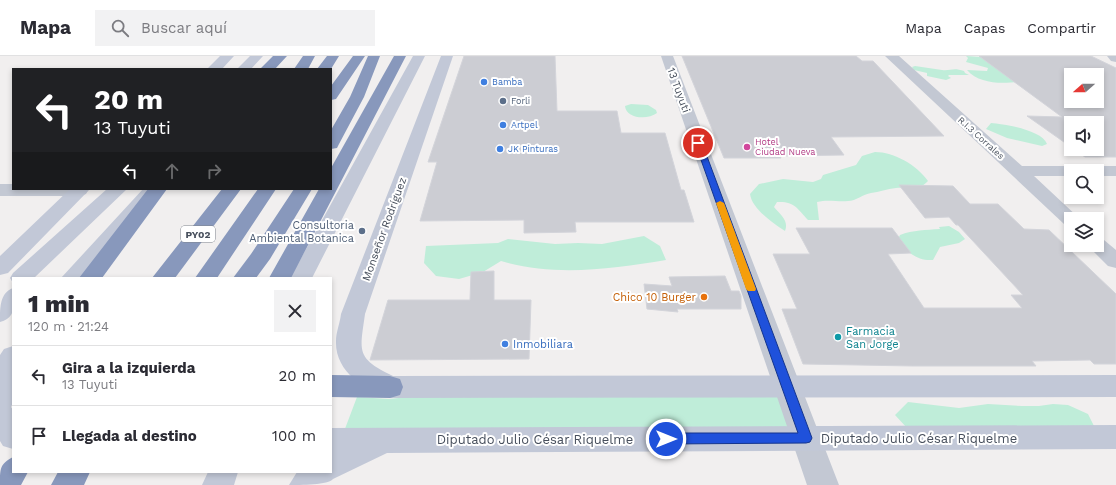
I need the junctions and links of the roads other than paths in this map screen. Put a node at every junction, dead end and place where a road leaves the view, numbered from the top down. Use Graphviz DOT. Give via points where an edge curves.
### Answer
graph roads {
  1 [pos="228,56"];
  2 [pos="257,56"];
  3 [pos="281,56"];
  4 [pos="309,56"];
  5 [pos="333,56"];
  6 [pos="359,56"];
  7 [pos="374,56"];
  8 [pos="400,56"];
  9 [pos="419,56"];
  10 [pos="447,56"];
  11 [pos="667,56"];
  12 [pos="891,56"];
  13 [pos="1113,56"];
  14 [pos="1116,58"];
  15 [pos="215,68"];
  16 [pos="245,68"];
  17 [pos="268,68"];
  18 [pos="302,68"];
  19 [pos="325,68"];
  20 [pos="332,95"];
  21 [pos="332,142"];
  22 [pos="1017,171"];
  23 [pos="1116,171"];
  24 [pos="332,182"];
  25 [pos="0,190"];
  26 [pos="80,190"];
  27 [pos="117,190"];
  28 [pos="151,190"];
  29 [pos="157,190"];
  30 [pos="231,190"];
  31 [pos="266,190"];
  32 [pos="302,190"];
  33 [pos="327,190"];
  34 [pos="1064,214"];
  35 [pos="1104,250"];
  36 [pos="1116,261"];
  37 [pos="0,268"];
  38 [pos="27,275"];
  39 [pos="73,277"];
  40 [pos="91,277"];
  41 [pos="164,277"];
  42 [pos="207,277"];
  43 [pos="245,277"];
  44 [pos="281,277"];
  45 [pos="302,277"];
  46 [pos="12,286"];
  47 [pos="0,296"];
  48 [pos="12,297"];
  49 [pos="0,314"];
  50 [pos="12,358"];
  51 [pos="332,386"];
  52 [pos="1116,386"];
  53 [pos="390,387"];
  54 [pos="787,387"];
  55 [pos="0,401"];
  56 [pos="0,413"];
  57 [pos="12,435"];
  58 [pos="1116,437"];
  59 [pos="806,438"];
  60 [pos="386,440"];
  61 [pos="0,441"];
  62 [pos="332,441"];
  63 [pos="12,442"];
  64 [pos="332,466"];
  65 [pos="12,472"];
  66 [pos="74,473"];
  67 [pos="224,473"];
  68 [pos="319,473"];
  69 [pos="3,485"];
  70 [pos="67,485"];
  71 [pos="218,485"];
  72 [pos="305,485"];
  73 [pos="823,485"];
  1 -- 15 [label="street"];
  2 -- 16 [label="street"];
  3 -- 17 [label="highway"];
  4 -- 18 [label="highway"];
  5 -- 19 [label="highway"];
  6 -- 20 [label="highway"];
  7 -- 21 [label="highway" via="357,97"];
  8 -- 24 [label="highway"];
  9 -- 45 [label="street"];
  10 -- 53 [label="street, Monseñor Rodríguez" via="353,314 348,342 349,355 354,364 372,378"];
  11 -- 54 [label="street, 13 Tuyuti"];
  12 -- 22 [label="street, R.I.3 Corrales"];
  13 -- 14 [label="street"];
  22 -- 23 [label="street"];
  22 -- 34 [label="street, R.I.3 Corrales"];
  25 -- 26 [label="street"];
  26 -- 37 [label="street"];
  27 -- 38 [label="street"];
  28 -- 39 [label="street"];
  29 -- 40 [label="highway"];
  30 -- 41 [label="highway, PY02"];
  31 -- 42 [label="highway, PY02"];
  32 -- 43 [label="highway"];
  33 -- 44 [label="highway"];
  35 -- 36 [label="street"];
  46 -- 47 [label="street"];
  48 -- 49 [label="street"];
  50 -- 55 [label="street" via="5,368"];
  51 -- 53 [label="highway"];
  52 -- 54 [label="street"];
  53 -- 54 [label="street"];
  54 -- 59 [label="street, 13 Tuyuti"];
  56 -- 57 [label="street"];
  58 -- 59 [label="street, Diputado Julio César Riquelme"];
  59 -- 60 [label="street, Diputado Julio César Riquelme"];
  59 -- 73 [label="street, 13 Tuyuti"];
  60 -- 62 [label="street, Diputado Julio César Riquelme"];
  60 -- 64 [label="street"];
  61 -- 63 [label="street"];
  65 -- 69 [label="highway"];
  66 -- 70 [label="highway"];
  67 -- 71 [label="street"];
  68 -- 72 [label="street"];
}
